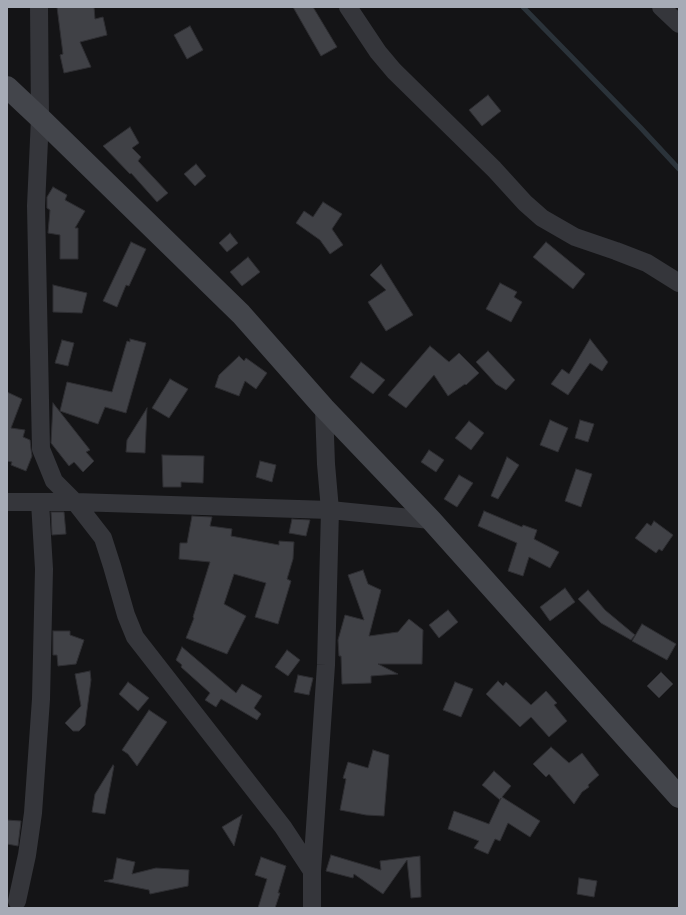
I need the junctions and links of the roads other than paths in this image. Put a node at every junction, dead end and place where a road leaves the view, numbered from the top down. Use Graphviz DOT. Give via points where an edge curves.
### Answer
graph roads {
  1 [pos="39,7"];
  2 [pos="348,7"];
  3 [pos="661,7"];
  4 [pos="679,24"];
  5 [pos="7,87"];
  6 [pos="40,118"];
  7 [pos="679,283"];
  8 [pos="324,408"];
  9 [pos="7,502"];
  10 [pos="40,502"];
  11 [pos="75,502"];
  12 [pos="330,510"];
  13 [pos="431,520"];
  14 [pos="679,797"];
  15 [pos="312,871"];
  16 [pos="15,899"];
  17 [pos="312,908"];
  1 -- 6 [label="street"];
  2 -- 7 [label="street" via="394,71 542,218 575,237 646,263"];
  3 -- 4 [label="street"];
  5 -- 6 [label="street"];
  6 -- 8 [label="street" via="242,314"];
  6 -- 11 [label="street" via="36,206 41,449 54,481"];
  8 -- 12 [label="street"];
  8 -- 13 [label="street"];
  9 -- 10 [label="street"];
  10 -- 11 [label="street"];
  10 -- 16 [label="street" via="44,569 34,813 27,855"];
  11 -- 12 [label="street"];
  11 -- 15 [label="street" via="103,538 135,637 283,827"];
  12 -- 13 [label="street"];
  12 -- 15 [label="street" via="326,665"];
  13 -- 14 [label="street"];
  15 -- 17 [label="street"];
}
